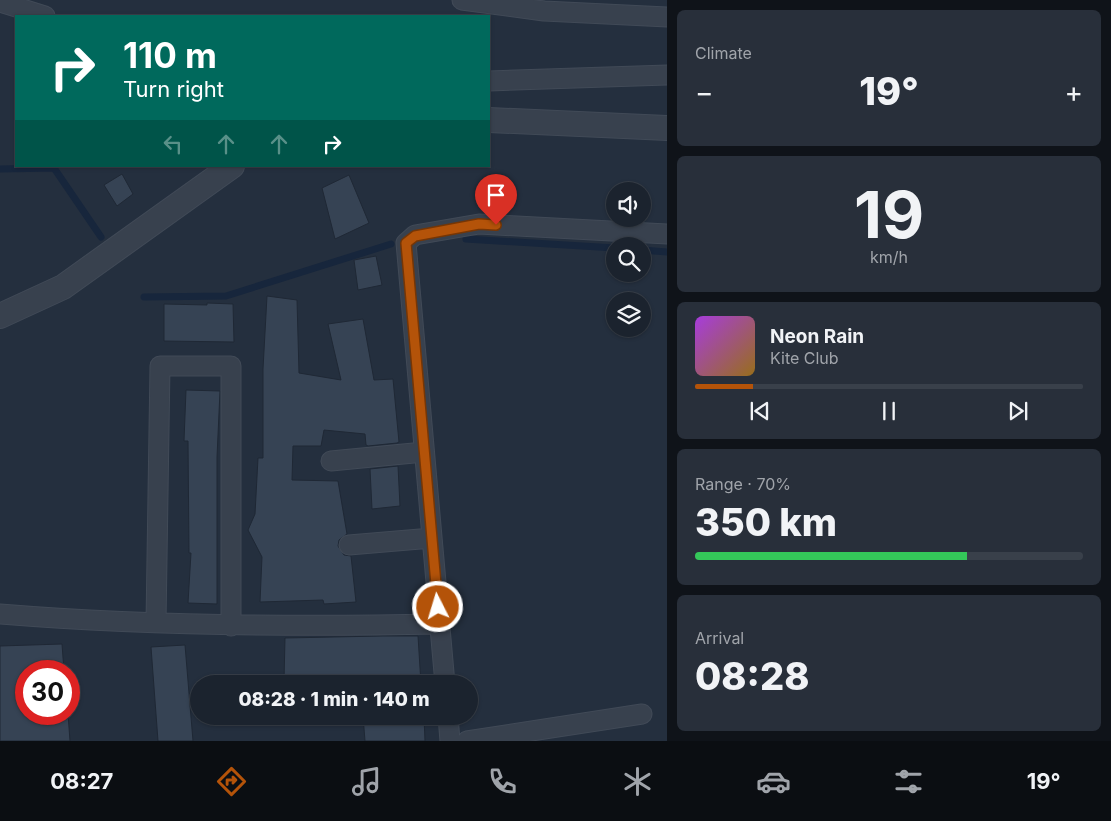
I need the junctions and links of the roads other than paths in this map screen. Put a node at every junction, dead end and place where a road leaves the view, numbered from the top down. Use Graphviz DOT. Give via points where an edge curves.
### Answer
graph roads {
  1 [pos="462,0"];
  2 [pos="0,2"];
  3 [pos="42,15"];
  4 [pos="667,17"];
  5 [pos="667,75"];
  6 [pos="490,81"];
  7 [pos="490,120"];
  8 [pos="667,128"];
  9 [pos="231,167"];
  10 [pos="667,234"];
  11 [pos="0,316"];
  12 [pos="424,452"];
  13 [pos="331,461"];
  14 [pos="432,538"];
  15 [pos="349,545"];
  16 [pos="0,614"];
  17 [pos="156,623"];
  18 [pos="440,624"];
  19 [pos="231,626"];
  20 [pos="444,675"];
  21 [pos="642,714"];
  22 [pos="449,725"];
  23 [pos="450,741"];
  24 [pos="467,741"];
  1 -- 4 [label="street" via="544,11"];
  2 -- 3 [label="street"];
  5 -- 6 [label="street"];
  7 -- 8 [label="street"];
  9 -- 11 [label="street" via="62,286"];
  10 -- 12 [label="street" via="479,224 415,236 406,243"];
  12 -- 13 [label="street"];
  12 -- 14 [label="street"];
  14 -- 15 [label="street"];
  14 -- 18 [label="street"];
  16 -- 17 [label="street" via="93,622"];
  17 -- 19 [label="street"];
  17 -- 19 [label="street" via="160,366 231,366"];
  18 -- 19 [label="street"];
  18 -- 20 [label="street"];
  21 -- 24 [label="street"];
  22 -- 23 [label="street"];
}
